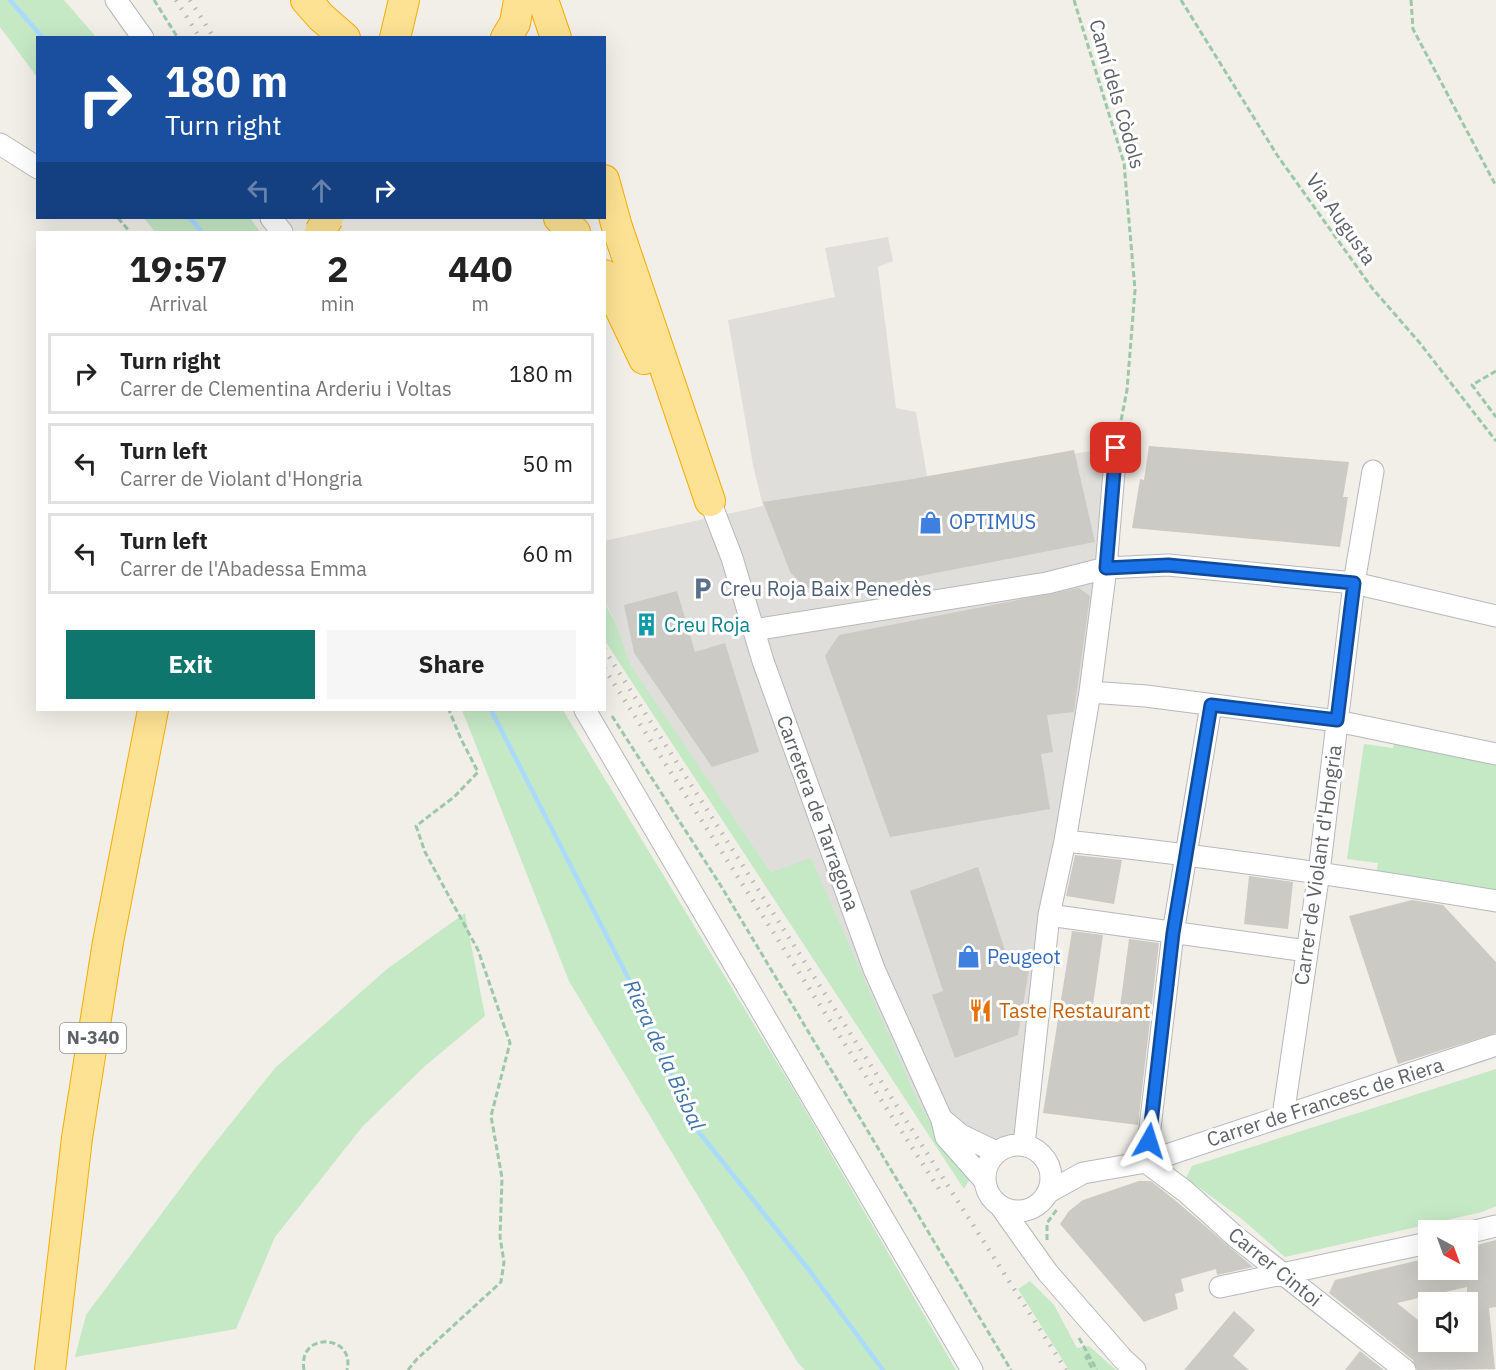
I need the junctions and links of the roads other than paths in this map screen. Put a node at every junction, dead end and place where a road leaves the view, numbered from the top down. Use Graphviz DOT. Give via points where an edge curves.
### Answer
graph roads {
  1 [pos="116,0"];
  2 [pos="306,0"];
  3 [pos="404,0"];
  4 [pos="519,0"];
  5 [pos="543,0"];
  6 [pos="142,36"];
  7 [pos="343,36"];
  8 [pos="395,36"];
  9 [pos="507,36"];
  10 [pos="555,36"];
  11 [pos="0,144"];
  12 [pos="36,167"];
  13 [pos="606,192"];
  14 [pos="610,217"];
  15 [pos="560,219"];
  16 [pos="573,231"];
  17 [pos="606,279"];
  18 [pos="1116,448"];
  19 [pos="1373,471"];
  20 [pos="710,501"];
  21 [pos="1106,568"];
  22 [pos="1354,583"];
  23 [pos="1496,616"];
  24 [pos="754,630"];
  25 [pos="1090,692"];
  26 [pos="1211,705"];
  27 [pos="153,711"];
  28 [pos="586,711"];
  29 [pos="1337,720"];
  30 [pos="1496,754"];
  31 [pos="1065,841"];
  32 [pos="1186,854"];
  33 [pos="1319,872"];
  34 [pos="1496,901"];
  35 [pos="1049,915"];
  36 [pos="1173,933"];
  37 [pos="1307,951"];
  38 [pos="1496,1045"];
  39 [pos="1283,1116"];
  40 [pos="942,1120"];
  41 [pos="1024,1145"];
  42 [pos="996,1152"];
  43 [pos="1043,1156"];
  44 [pos="1146,1162"];
  45 [pos="1083,1173"];
  46 [pos="985,1181"];
  47 [pos="1050,1199"];
  48 [pos="1001,1207"];
  49 [pos="1496,1226"];
  50 [pos="1478,1230"];
  51 [pos="1418,1245"];
  52 [pos="1040,1248"];
  53 [pos="1283,1274"];
  54 [pos="1220,1287"];
  55 [pos="50,1370"];
  56 [pos="972,1370"];
  57 [pos="1136,1370"];
  58 [pos="1405,1370"];
  1 -- 6 [label="street"];
  2 -- 7 [label="highway"];
  3 -- 8 [label="highway"];
  4 -- 9 [label="highway" via="515,23"];
  5 -- 10 [label="highway"];
  11 -- 12 [label="street"];
  13 -- 14 [label="highway"];
  14 -- 20 [label="highway"];
  15 -- 16 [label="highway"];
  17 -- 20 [label="highway" via="638,344 674,435"];
  18 -- 21 [label="street"];
  19 -- 22 [label="street, Carrer de Violant d'Hongria"];
  20 -- 24 [label="street, Carretera de Tarragona"];
  21 -- 22 [label="street" via="1168,565"];
  21 -- 24 [label="street" via="1047,583"];
  21 -- 25 [label="street"];
  22 -- 23 [label="street"];
  22 -- 29 [label="street, Carrer de Violant d'Hongria"];
  24 -- 40 [label="street, Carretera de Tarragona" via="874,969"];
  25 -- 26 [label="street"];
  25 -- 31 [label="street"];
  26 -- 29 [label="street"];
  26 -- 32 [label="street"];
  27 -- 55 [label="highway, N-340" via="108,942 77,1138"];
  28 -- 56 [label="street"];
  29 -- 30 [label="street"];
  29 -- 33 [label="street, Carrer de Violant d'Hongria"];
  31 -- 32 [label="street"];
  31 -- 35 [label="street"];
  32 -- 33 [label="street"];
  32 -- 36 [label="street"];
  33 -- 34 [label="street"];
  33 -- 37 [label="street, Carrer de Violant d'Hongria"];
  35 -- 36 [label="street"];
  35 -- 41 [label="street"];
  36 -- 37 [label="street"];
  36 -- 44 [label="street"];
  37 -- 39 [label="street, Carrer de Violant d'Hongria"];
  38 -- 39 [label="street, Carrer de Francesc de Riera"];
  39 -- 44 [label="street, Carrer de Francesc de Riera"];
  40 -- 42 [label="street, Carretera de Tarragona" via="961,1135"];
  40 -- 46 [label="street, Carretera de Tarragona" via="946,1137"];
  41 -- 42 [label="street"];
  41 -- 43 [label="street"];
  42 -- 46 [label="street" via="985,1170"];
  43 -- 45 [label="street"];
  43 -- 47 [label="street" via="1051,1174"];
  44 -- 45 [label="street, Carrer de Francesc de Riera"];
  44 -- 53 [label="street, Carrer Cintoi"];
  45 -- 47 [label="street, Carrer de Francesc de Riera"];
  46 -- 48 [label="street" via="987,1191"];
  47 -- 48 [label="street" via="1020,1211"];
  47 -- 52 [label="street"];
  48 -- 52 [label="street"];
  49 -- 50 [label="street"];
  51 -- 53 [label="street"];
  52 -- 57 [label="street" via="1048,1273"];
  53 -- 54 [label="street"];
  53 -- 58 [label="street, Carrer Cintoi"];
}
